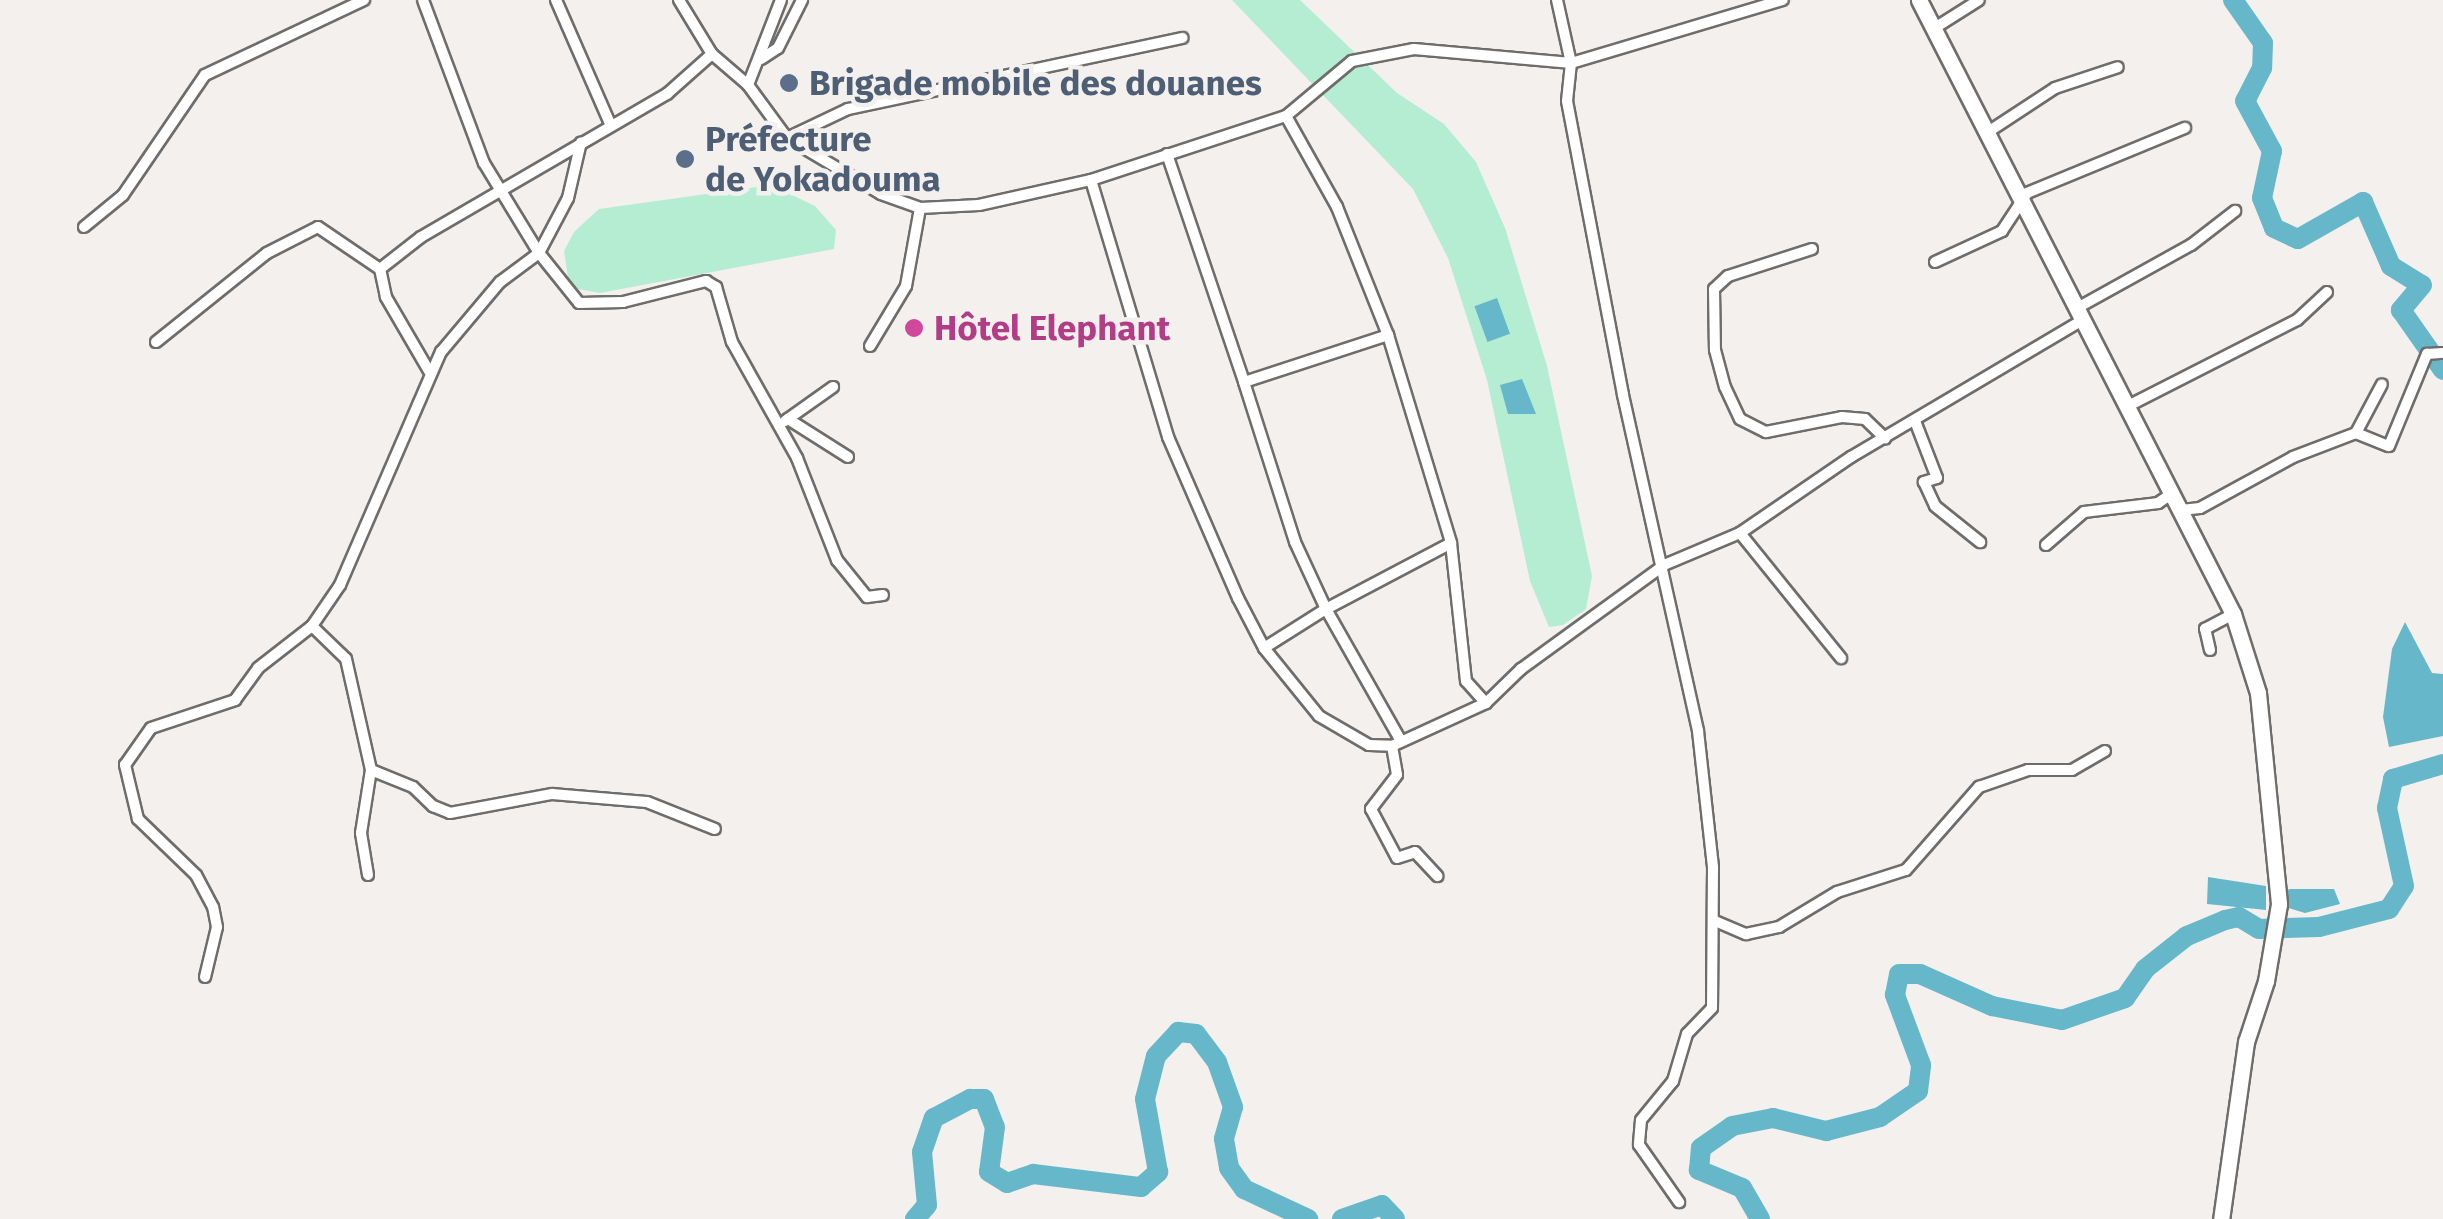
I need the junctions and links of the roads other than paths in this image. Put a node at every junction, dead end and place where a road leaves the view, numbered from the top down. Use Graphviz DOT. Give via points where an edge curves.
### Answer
graph roads {
  1 [pos="364,0"];
  2 [pos="423,0"];
  3 [pos="556,0"];
  4 [pos="679,0"];
  5 [pos="780,0"];
  6 [pos="802,0"];
  7 [pos="1557,0"];
  8 [pos="1783,0"];
  9 [pos="1919,0"];
  10 [pos="1979,0"];
  11 [pos="1933,29"];
  12 [pos="1183,38"];
  13 [pos="712,54"];
  14 [pos="761,59"];
  15 [pos="1571,64"];
  16 [pos="2118,67"];
  17 [pos="748,85"];
  18 [pos="1286,116"];
  19 [pos="611,126"];
  20 [pos="2185,128"];
  21 [pos="1988,132"];
  22 [pos="787,138"];
  23 [pos="581,142"];
  24 [pos="1168,154"];
  25 [pos="1091,180"];
  26 [pos="500,189"];
  27 [pos="2018,199"];
  28 [pos="920,208"];
  29 [pos="2236,211"];
  30 [pos="84,226"];
  31 [pos="1812,249"];
  32 [pos="539,253"];
  33 [pos="1935,262"];
  34 [pos="380,269"];
  35 [pos="2326,292"];
  36 [pos="2082,313"];
  37 [pos="1388,335"];
  38 [pos="156,342"];
  39 [pos="870,346"];
  40 [pos="2443,353"];
  41 [pos="430,370"];
  42 [pos="1244,382"];
  43 [pos="2382,384"];
  44 [pos="834,387"];
  45 [pos="2128,406"];
  46 [pos="1915,421"];
  47 [pos="784,422"];
  48 [pos="2356,433"];
  49 [pos="1884,438"];
  50 [pos="848,458"];
  51 [pos="2173,494"];
  52 [pos="2180,510"];
  53 [pos="1740,533"];
  54 [pos="1980,542"];
  55 [pos="1450,543"];
  56 [pos="2046,546"];
  57 [pos="1664,565"];
  58 [pos="883,595"];
  59 [pos="1326,609"];
  60 [pos="2233,614"];
  61 [pos="312,626"];
  62 [pos="1264,648"];
  63 [pos="2210,650"];
  64 [pos="1841,658"];
  65 [pos="1486,703"];
  66 [pos="1397,744"];
  67 [pos="2104,751"];
  68 [pos="371,770"];
  69 [pos="716,830"];
  70 [pos="368,874"];
  71 [pos="1437,876"];
  72 [pos="1716,922"];
  73 [pos="205,977"];
  74 [pos="1678,1202"];
  75 [pos="2221,1219"];
  1 -- 30 [label="street" via="204,74 123,196"];
  2 -- 26 [label="street" via="457,102"];
  3 -- 19 [label="street"];
  4 -- 13 [label="street"];
  5 -- 14 [label="street" via="761,37"];
  6 -- 14 [label="street" via="778,48"];
  7 -- 15 [label="street"];
  8 -- 15 [label="street"];
  9 -- 11 [label="main road"];
  10 -- 11 [label="street"];
  11 -- 21 [label="main road"];
  12 -- 22 [label="street" via="864,106"];
  13 -- 17 [label="street"];
  13 -- 19 [label="street" via="694,75"];
  14 -- 17 [label="street"];
  15 -- 18 [label="street" via="1460,51 1352,61"];
  15 -- 57 [label="street" via="1567,101 1648,517"];
  16 -- 21 [label="street" via="2055,88"];
  17 -- 22 [label="street"];
  18 -- 24 [label="street"];
  18 -- 37 [label="street" via="1344,220"];
  19 -- 23 [label="street"];
  20 -- 27 [label="street"];
  21 -- 27 [label="main road"];
  22 -- 28 [label="street" via="829,169"];
  23 -- 26 [label="street"];
  23 -- 32 [label="street" via="568,198"];
  24 -- 25 [label="street"];
  24 -- 42 [label="street"];
  25 -- 28 [label="street" via="1026,198"];
  25 -- 62 [label="street" via="1174,451"];
  26 -- 32 [label="street"];
  26 -- 34 [label="street"];
  27 -- 33 [label="street" via="2002,231"];
  27 -- 36 [label="main road"];
  28 -- 39 [label="street" via="906,286"];
  29 -- 36 [label="street"];
  31 -- 49 [label="street" via="1728,276 1714,289 1715,350 1726,386 1740,419 1766,432 1842,417 1865,420"];
  32 -- 41 [label="street" via="500,282"];
  32 -- 47 [label="street" via="578,303 623,302 706,282 716,288 732,342"];
  34 -- 38 [label="street" via="318,227 267,254"];
  34 -- 41 [label="street" via="386,297"];
  35 -- 45 [label="street" via="2297,320"];
  36 -- 45 [label="main road"];
  36 -- 46 [label="street"];
  37 -- 42 [label="street"];
  37 -- 55 [label="street"];
  40 -- 48 [label="street" via="2426,354 2390,446"];
  41 -- 61 [label="street" via="340,584"];
  42 -- 59 [label="street" via="1296,542"];
  43 -- 48 [label="street"];
  44 -- 47 [label="street"];
  45 -- 51 [label="main road"];
  46 -- 49 [label="street"];
  46 -- 54 [label="street" via="1937,478 1924,482 1935,506"];
  47 -- 50 [label="street"];
  47 -- 58 [label="street" via="837,560 868,597"];
  48 -- 52 [label="street" via="2293,457 2216,501"];
  49 -- 53 [label="street"];
  51 -- 52 [label="main road"];
  51 -- 56 [label="street" via="2158,503 2084,512"];
  52 -- 60 [label="main road"];
  53 -- 57 [label="street"];
  53 -- 64 [label="street"];
  55 -- 59 [label="street"];
  55 -- 65 [label="street" via="1466,681"];
  57 -- 65 [label="street" via="1521,669"];
  57 -- 72 [label="street" via="1698,730"];
  59 -- 62 [label="street"];
  59 -- 66 [label="street"];
  60 -- 63 [label="street" via="2205,629"];
  60 -- 75 [label="main road" via="2258,693 2279,904 2246,1042"];
  61 -- 68 [label="street" via="346,659"];
  61 -- 73 [label="street" via="258,668 235,700 151,728 125,764 138,819 196,875 214,907 218,928"];
  62 -- 66 [label="street" via="1334,729 1354,741"];
  65 -- 66 [label="street"];
  66 -- 71 [label="street" via="1397,775 1370,809 1397,858 1415,852"];
  67 -- 72 [label="street" via="2072,770 2028,770 1979,787 1906,870 1837,892 1779,927 1746,934"];
  68 -- 69 [label="street" via="413,787 450,813 552,794 648,802"];
  68 -- 70 [label="street" via="361,833"];
  72 -- 74 [label="street" via="1712,1008 1686,1034 1673,1082 1641,1120 1639,1145"];
}
